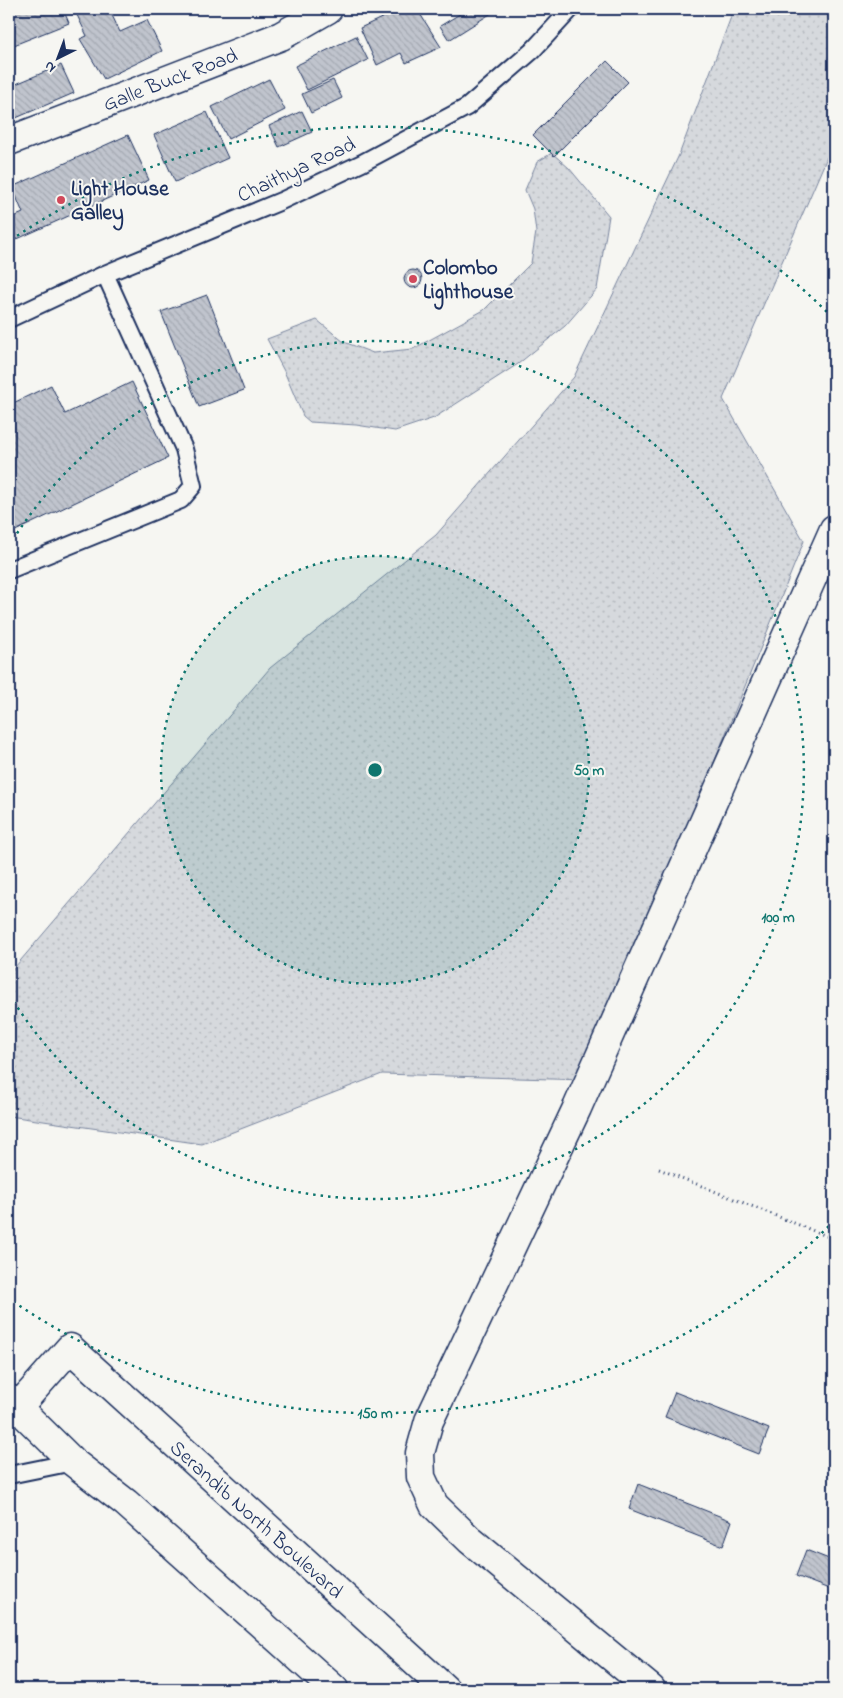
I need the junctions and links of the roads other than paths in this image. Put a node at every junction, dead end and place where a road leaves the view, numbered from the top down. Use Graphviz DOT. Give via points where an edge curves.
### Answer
graph roads {
  1 [pos="328,9"];
  2 [pos="571,9"];
  3 [pos="9,141"];
  4 [pos="105,274"];
  5 [pos="9,319"];
  6 [pos="834,529"];
  7 [pos="9,570"];
  8 [pos="13,1403"];
  9 [pos="73,1462"];
  10 [pos="9,1475"];
  11 [pos="334,1689"];
  12 [pos="445,1689"];
  13 [pos="651,1689"];
  1 -- 3 [label="street, Galle Buck Road" via="281,36"];
  2 -- 4 [label="lane, Chaithya Road" via="532,51 467,107 290,197"];
  4 -- 5 [label="lane, Chaithya Road"];
  4 -- 7 [label="lane" via="184,450 193,486 181,500"];
  6 -- 13 [label="street" via="577,1108 429,1420 420,1452 421,1477 434,1505 470,1540"];
  8 -- 9 [label="street"];
  8 -- 12 [label="street, Serandib North Boulevard" via="70,1348"];
  9 -- 10 [label="lane"];
  9 -- 11 [label="street" via="126,1503"];
}
